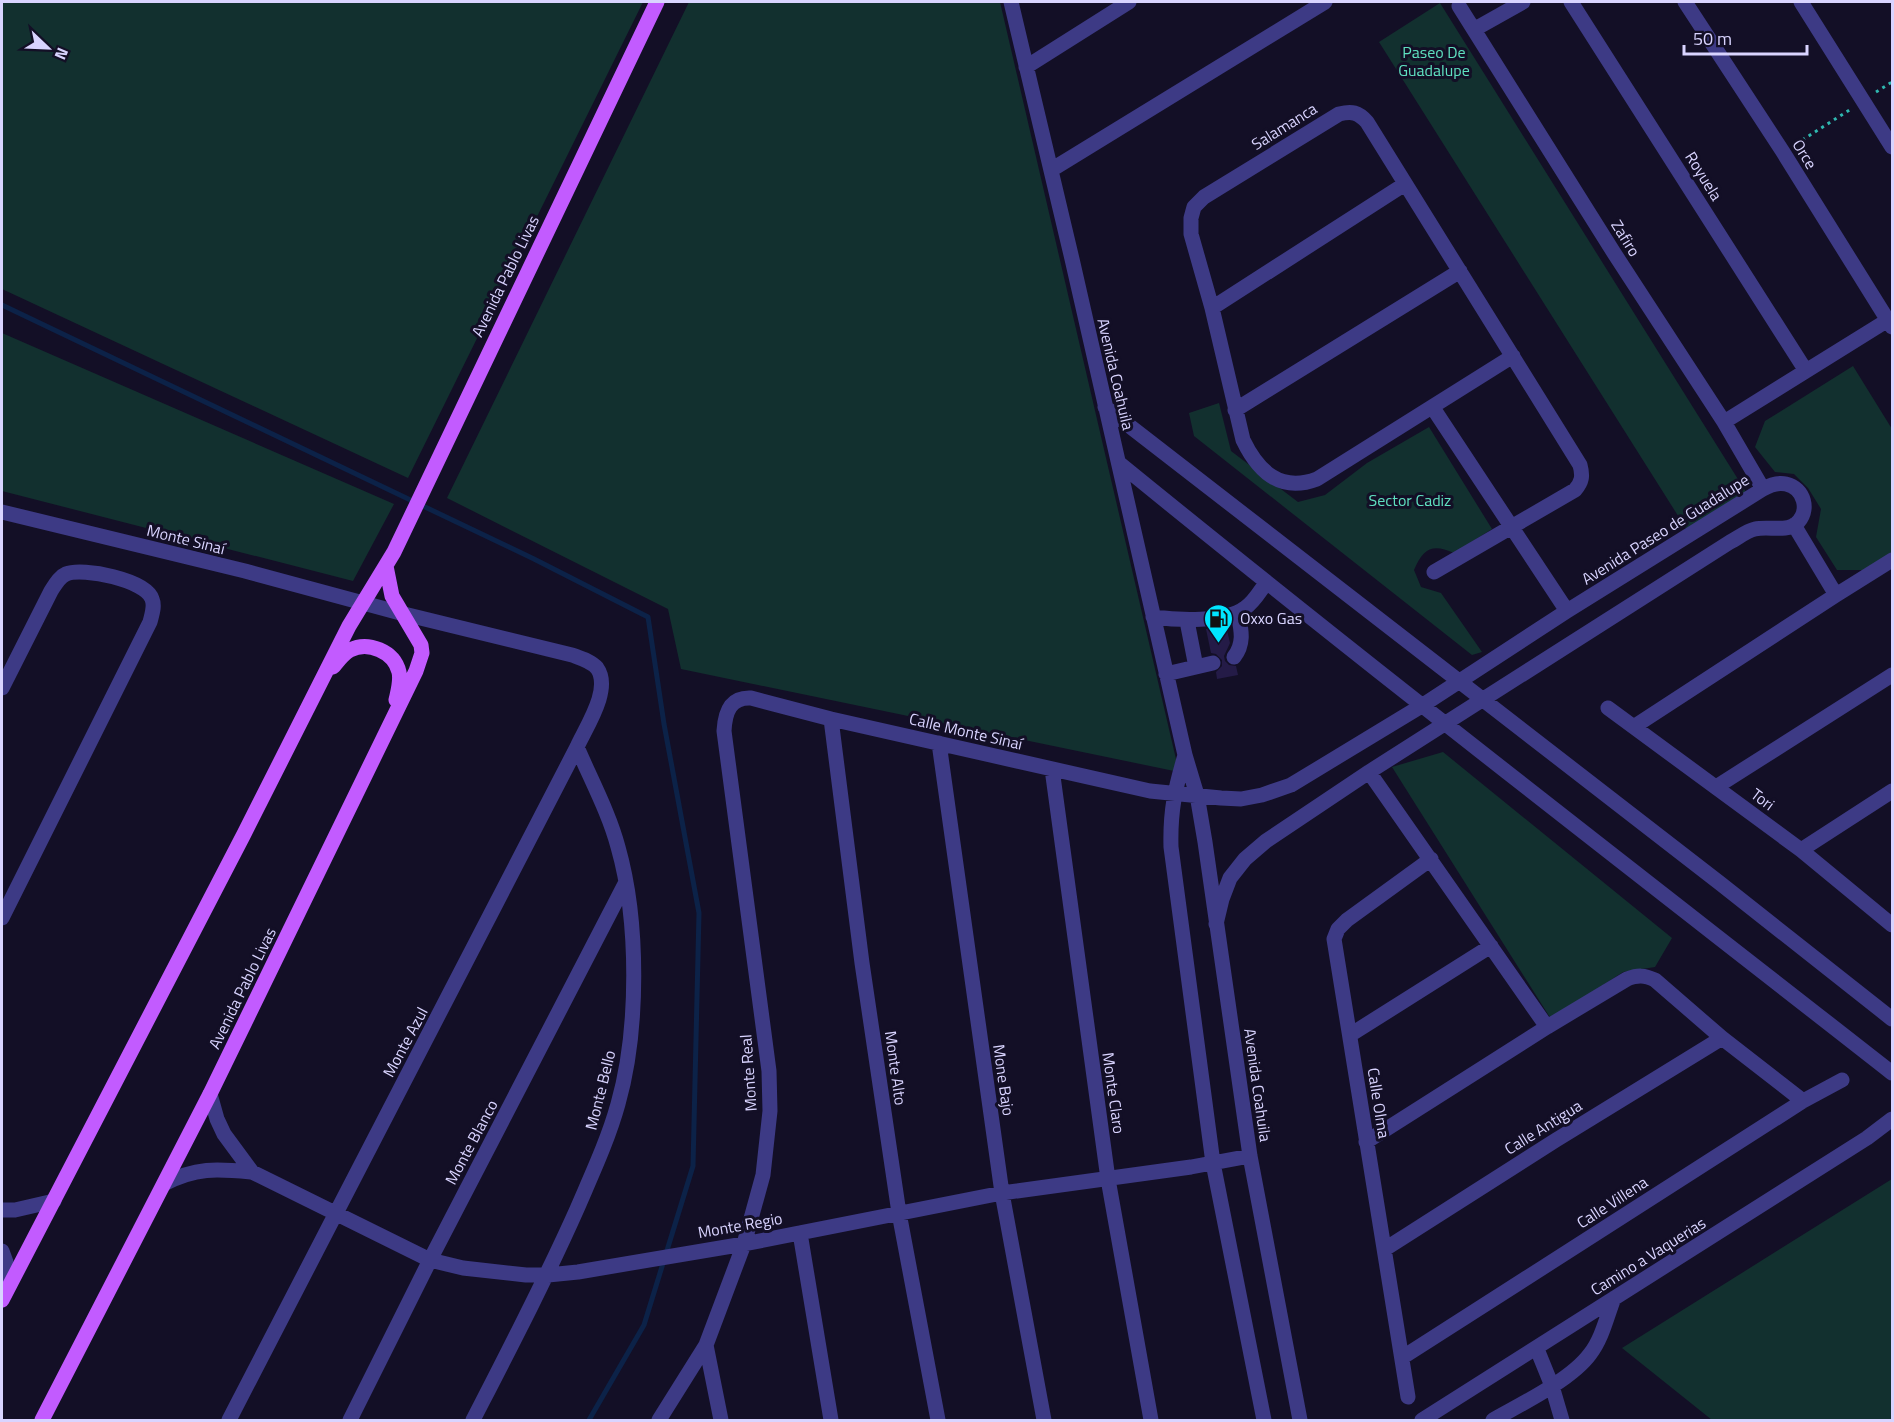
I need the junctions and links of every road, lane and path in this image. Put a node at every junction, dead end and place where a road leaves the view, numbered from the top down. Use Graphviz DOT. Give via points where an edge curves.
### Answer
graph roads {
  1 [pos="657,2"];
  2 [pos="1011,2"];
  3 [pos="1129,2"];
  4 [pos="1324,2"];
  5 [pos="1523,2"];
  6 [pos="1571,2"];
  7 [pos="1685,2"];
  8 [pos="1801,2"];
  9 [pos="1459,6"];
  10 [pos="1475,29"];
  11 [pos="1026,67"];
  12 [pos="1893,82"];
  13 [pos="1863,101"];
  14 [pos="1893,147"];
  15 [pos="1783,152"];
  16 [pos="1050,170"];
  17 [pos="1405,184"];
  18 [pos="1460,271"];
  19 [pos="1212,308"];
  20 [pos="1890,323"];
  21 [pos="1513,356"];
  22 [pos="1806,370"];
  23 [pos="1105,407"];
  24 [pos="1433,408"];
  25 [pos="1235,410"];
  26 [pos="1724,422"];
  27 [pos="1119,463"];
  28 [pos="1763,489"];
  29 [pos="2,512"];
  30 [pos="1794,525"];
  31 [pos="1512,528"];
  32 [pos="1893,560"];
  33 [pos="386,566"];
  34 [pos="1434,572"];
  35 [pos="1266,583"];
  36 [pos="1836,595"];
  37 [pos="362,602"];
  38 [pos="1567,611"];
  39 [pos="1238,613"];
  40 [pos="404,614"];
  41 [pos="1153,617"];
  42 [pos="1187,621"];
  43 [pos="1234,657"];
  44 [pos="1213,663"];
  45 [pos="1196,667"];
  46 [pos="1166,674"];
  47 [pos="1893,675"];
  48 [pos="322,679"];
  49 [pos="1458,682"];
  50 [pos="2,688"];
  51 [pos="1482,699"];
  52 [pos="731,704"];
  53 [pos="1424,705"];
  54 [pos="1608,708"];
  55 [pos="392,718"];
  56 [pos="831,719"];
  57 [pos="1446,723"];
  58 [pos="1635,726"];
  59 [pos="939,743"];
  60 [pos="577,747"];
  61 [pos="1185,755"];
  62 [pos="1052,769"];
  63 [pos="1369,772"];
  64 [pos="1716,787"];
  65 [pos="1893,791"];
  66 [pos="1174,793"];
  67 [pos="1197,795"];
  68 [pos="1801,850"];
  69 [pos="1431,859"];
  70 [pos="626,882"];
  71 [pos="1886,910"];
  72 [pos="2,918"];
  73 [pos="1216,924"];
  74 [pos="1893,925"];
  75 [pos="1491,946"];
  76 [pos="1893,1019"];
  77 [pos="1547,1027"];
  78 [pos="1350,1035"];
  79 [pos="1722,1038"];
  80 [pos="1893,1073"];
  81 [pos="1842,1080"];
  82 [pos="210,1094"];
  83 [pos="1803,1101"];
  84 [pos="1893,1119"];
  85 [pos="1366,1142"];
  86 [pos="1250,1156"];
  87 [pos="1213,1163"];
  88 [pos="252,1172"];
  89 [pos="1108,1179"];
  90 [pos="164,1184"];
  91 [pos="1002,1193"];
  92 [pos="54,1201"];
  93 [pos="2,1210"];
  94 [pos="899,1213"];
  95 [pos="336,1214"];
  96 [pos="800,1233"];
  97 [pos="744,1244"];
  98 [pos="1385,1249"];
  99 [pos="2,1251"];
  100 [pos="430,1260"];
  101 [pos="548,1275"];
  102 [pos="10,1284"];
  103 [pos="1614,1298"];
  104 [pos="2,1300"];
  105 [pos="706,1345"];
  106 [pos="1537,1349"];
  107 [pos="1403,1357"];
  108 [pos="1552,1386"];
  109 [pos="1408,1397"];
  110 [pos="42,1420"];
  111 [pos="229,1420"];
  112 [pos="350,1420"];
  113 [pos="472,1420"];
  114 [pos="659,1420"];
  115 [pos="721,1420"];
  116 [pos="831,1420"];
  117 [pos="938,1420"];
  118 [pos="1044,1420"];
  119 [pos="1151,1420"];
  120 [pos="1264,1420"];
  121 [pos="1300,1420"];
  122 [pos="1422,1420"];
  123 [pos="1493,1420"];
  124 [pos="1562,1420"];
  1 -- 33 [label="main road, Avenida Pablo Livas"];
  2 -- 11 [label="street, Avenida Coahuila"];
  3 -- 11 [label="street"];
  4 -- 16 [label="street"];
  5 -- 10 [label="street"];
  6 -- 22 [label="street, Royuela"];
  7 -- 15 [label="street, Orce"];
  8 -- 13 [label="street"];
  9 -- 10 [label="street, Zafiro"];
  10 -- 26 [label="street, Zafiro"];
  11 -- 16 [label="street, Avenida Coahuila"];
  12 -- 13 [label="path"];
  13 -- 14 [label="street"];
  13 -- 15 [label="path"];
  15 -- 20 [label="street, Orce"];
  16 -- 23 [label="street, Avenida Coahuila"];
  17 -- 18 [label="street, Salamanca"];
  17 -- 19 [label="street"];
  17 -- 19 [label="street, Salamanca" via="1367,122 1350,111 1204,197 1194,207 1191,234"];
  18 -- 21 [label="street, Salamanca"];
  18 -- 25 [label="street"];
  19 -- 25 [label="street, Salamanca"];
  20 -- 22 [label="street"];
  21 -- 24 [label="street, Salamanca"];
  21 -- 31 [label="street, Salamanca" via="1583,474 1575,490"];
  22 -- 26 [label="street"];
  23 -- 27 [label="street, Avenida Coahuila"];
  23 -- 49 [label="street"];
  24 -- 25 [label="street, Salamanca" via="1302,485 1266,474 1252,460"];
  24 -- 31 [label="street"];
  26 -- 28 [label="street, Zafiro"];
  27 -- 35 [label="street"];
  27 -- 41 [label="street, Avenida Coahuila"];
  28 -- 30 [label="street, Avenida Paseo de Guadalupe" via="1786,484 1797,489 1805,507 1802,518"];
  28 -- 38 [label="street, Avenida Paseo de Guadalupe"];
  29 -- 37 [label="street, Monte Sinaí"];
  30 -- 36 [label="street"];
  30 -- 51 [label="street" via="1752,530 1730,542"];
  31 -- 34 [label="street"];
  31 -- 38 [label="street"];
  32 -- 36 [label="street"];
  33 -- 37 [label="main road, Avenida Pablo Livas"];
  33 -- 40 [label="main road, Avenida Pablo Livas" via="390,591"];
  35 -- 39 [label="street"];
  35 -- 53 [label="street"];
  36 -- 58 [label="street"];
  37 -- 40 [label="street"];
  37 -- 48 [label="main road, Avenida Pablo Livas"];
  38 -- 49 [label="street, Avenida Paseo de Guadalupe"];
  39 -- 42 [label="street"];
  39 -- 43 [label="street" via="1242,634"];
  40 -- 55 [label="main road, Avenida Pablo Livas" via="420,639 422,653"];
  40 -- 60 [label="street, Monte Azul" via="591,663 601,677 601,694"];
  41 -- 42 [label="street"];
  41 -- 46 [label="street, Avenida Coahuila"];
  42 -- 45 [label="street"];
  44 -- 45 [label="street"];
  45 -- 46 [label="street"];
  46 -- 61 [label="street, Avenida Coahuila"];
  47 -- 64 [label="street"];
  48 -- 55 [label="main road" via="351,650 364,646 380,650 399,670"];
  48 -- 92 [label="main road, Avenida Pablo Livas"];
  49 -- 51 [label="street"];
  49 -- 53 [label="street, Avenida Paseo de Guadalupe"];
  50 -- 72 [label="street" via="61,577 90,572 148,591 153,607 150,622"];
  51 -- 57 [label="street"];
  51 -- 76 [label="street"];
  52 -- 56 [label="street, Calle Monte Sinaí" via="751,698"];
  52 -- 97 [label="street, Monte Real" via="724,730 769,1071 770,1111 763,1175"];
  53 -- 57 [label="street"];
  53 -- 67 [label="street, Avenida Paseo de Guadalupe" via="1291,785 1241,799"];
  54 -- 58 [label="street, Tori"];
  55 -- 82 [label="main road, Avenida Pablo Livas"];
  56 -- 59 [label="street, Calle Monte Sinaí"];
  56 -- 94 [label="street, Monte Alto"];
  57 -- 63 [label="street"];
  57 -- 80 [label="street"];
  58 -- 64 [label="street, Tori"];
  59 -- 62 [label="street, Calle Monte Sinaí"];
  59 -- 91 [label="street, Mone Bajo"];
  60 -- 70 [label="street, Monte Bello" via="612,829"];
  60 -- 95 [label="street, Monte Azul"];
  61 -- 66 [label="street, Avenida Coahuila"];
  61 -- 67 [label="street, Avenida Coahuila"];
  62 -- 66 [label="street, Calle Monte Sinaí"];
  62 -- 89 [label="street, Monte Claro"];
  63 -- 69 [label="street"];
  63 -- 73 [label="street" via="1245,859 1230,878"];
  64 -- 68 [label="street, Tori"];
  65 -- 68 [label="street"];
  66 -- 67 [label="street, Calle Monte Sinaí"];
  66 -- 87 [label="street, Avenida Coahuila" via="1170,818 1172,847"];
  67 -- 73 [label="street, Avenida Coahuila"];
  68 -- 71 [label="street, Tori"];
  69 -- 75 [label="street"];
  69 -- 78 [label="street, Calle Olma" via="1338,929 1335,951"];
  70 -- 100 [label="street, Monte Blanco"];
  70 -- 101 [label="street, Monte Bello" via="634,992 625,1073 606,1143"];
  71 -- 74 [label="street, Tori"];
  73 -- 86 [label="street, Avenida Coahuila"];
  75 -- 77 [label="street"];
  75 -- 78 [label="street"];
  77 -- 79 [label="street" via="1627,979 1645,975"];
  77 -- 85 [label="street"];
  78 -- 85 [label="street, Calle Olma"];
  79 -- 83 [label="street"];
  79 -- 98 [label="street, Calle Antigua"];
  81 -- 83 [label="street, Calle Villena"];
  82 -- 88 [label="street, Monte Regio" via="224,1134"];
  82 -- 90 [label="main road, Avenida Pablo Livas"];
  83 -- 107 [label="street, Calle Villena"];
  84 -- 103 [label="street, Camino a Vaquerias"];
  85 -- 98 [label="street, Calle Olma"];
  86 -- 87 [label="street, Monte Regio"];
  86 -- 121 [label="street, Avenida Coahuila"];
  87 -- 89 [label="street, Monte Regio"];
  87 -- 120 [label="street, Avenida Coahuila"];
  88 -- 90 [label="street, Monte Regio" via="193,1171"];
  88 -- 95 [label="street, Monte Regio"];
  89 -- 91 [label="street, Monte Regio"];
  89 -- 119 [label="street, Monte Claro"];
  90 -- 110 [label="main road, Avenida Pablo Livas"];
  91 -- 94 [label="street, Monte Regio"];
  91 -- 118 [label="street, Mone Bajo"];
  92 -- 93 [label="street"];
  92 -- 102 [label="main road, Avenida Pablo Livas"];
  94 -- 96 [label="street, Monte Regio"];
  94 -- 117 [label="street, Monte Alto"];
  95 -- 100 [label="street, Monte Regio"];
  95 -- 111 [label="street, Monte Azul"];
  96 -- 97 [label="street, Monte Regio"];
  96 -- 116 [label="street"];
  97 -- 101 [label="street, Monte Regio"];
  97 -- 105 [label="street, Monte Real"];
  98 -- 107 [label="street, Calle Olma"];
  99 -- 102 [label="street"];
  100 -- 101 [label="street, Monte Regio" via="463,1268"];
  100 -- 112 [label="street, Monte Blanco"];
  101 -- 113 [label="street, Monte Bello"];
  102 -- 104 [label="main road, Avenida Pablo Livas"];
  103 -- 106 [label="street, Camino a Vaquerias"];
  103 -- 108 [label="street" via="1592,1352"];
  105 -- 114 [label="street, Monte Real"];
  105 -- 115 [label="street"];
  106 -- 108 [label="street"];
  106 -- 122 [label="street, Camino a Vaquerias"];
  107 -- 109 [label="street, Calle Olma"];
  108 -- 123 [label="street"];
  108 -- 124 [label="street"];
}
